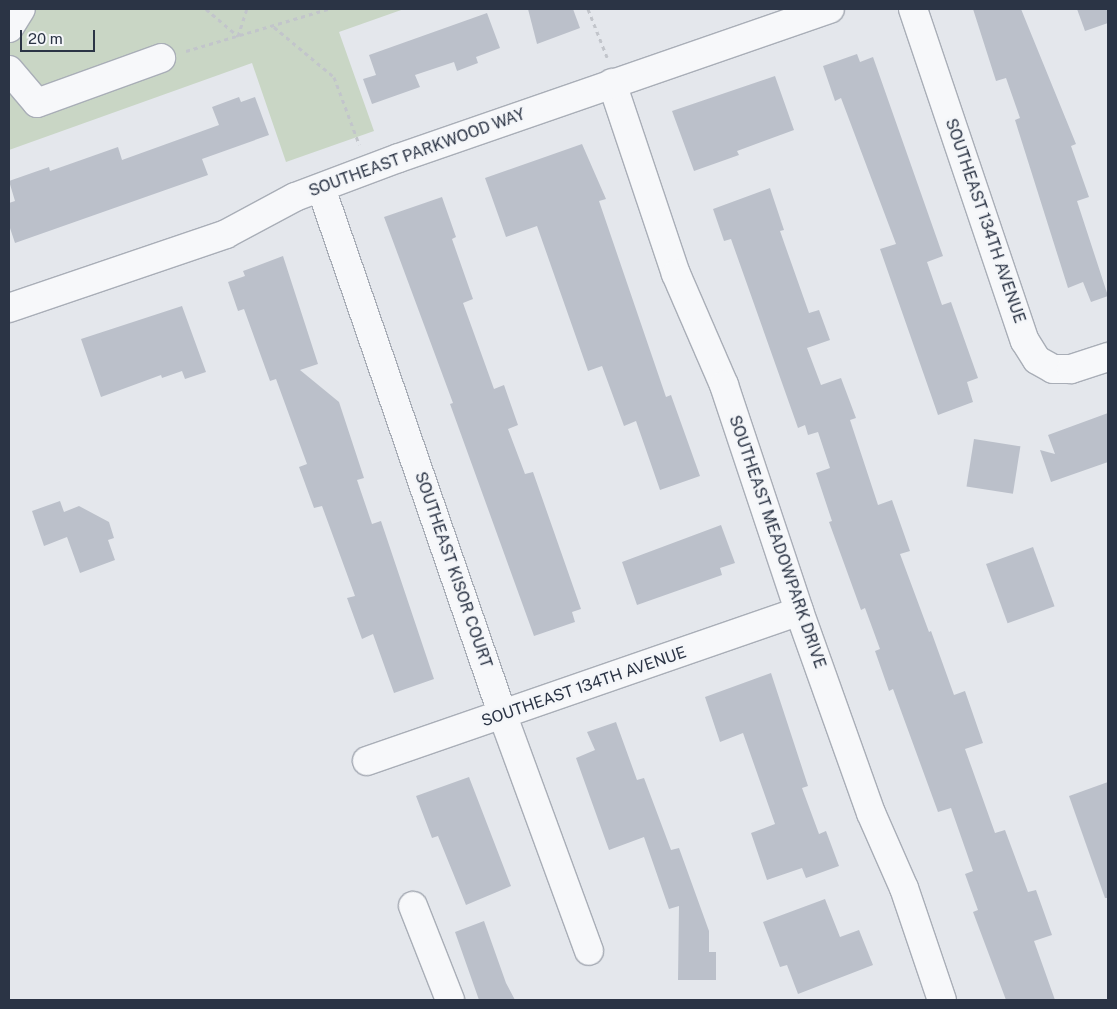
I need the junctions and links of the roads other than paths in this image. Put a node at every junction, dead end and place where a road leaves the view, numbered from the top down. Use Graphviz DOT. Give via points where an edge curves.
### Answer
graph roads {
  1 [pos="21,9"];
  2 [pos="830,9"];
  3 [pos="913,9"];
  4 [pos="9,28"];
  5 [pos="161,58"];
  6 [pos="9,70"];
  7 [pos="614,82"];
  8 [pos="321,188"];
  9 [pos="9,308"];
  10 [pos="1108,357"];
  11 [pos="799,611"];
  12 [pos="503,716"];
  13 [pos="367,760"];
  14 [pos="413,906"];
  15 [pos="589,951"];
  16 [pos="450,1000"];
  17 [pos="942,1000"];
  1 -- 4 [label="street"];
  2 -- 7 [label="street, SOUTHEAST PARKWOOD WAY"];
  3 -- 10 [label="street, SOUTHEAST 134TH AVENUE" via="1025,341 1037,360 1052,369 1071,369"];
  5 -- 6 [label="street" via="37,103"];
  7 -- 8 [label="street, SOUTHEAST PARKWOOD WAY"];
  7 -- 11 [label="street, SOUTHEAST MEADOWPARK DRIVE" via="676,274 724,385"];
  8 -- 9 [label="street, SOUTHEAST PARKWOOD WAY" via="267,211 226,234"];
  8 -- 12 [label="street, SOUTHEAST KISOR COURT"];
  11 -- 12 [label="street, SOUTHEAST 134TH AVENUE"];
  11 -- 17 [label="street, SOUTHEAST MEADOWPARK DRIVE" via="871,812 904,888"];
  12 -- 13 [label="street, SOUTHEAST 134TH AVENUE"];
  12 -- 15 [label="street, SOUTHEAST KISOR COURT"];
  14 -- 16 [label="street"];
}
